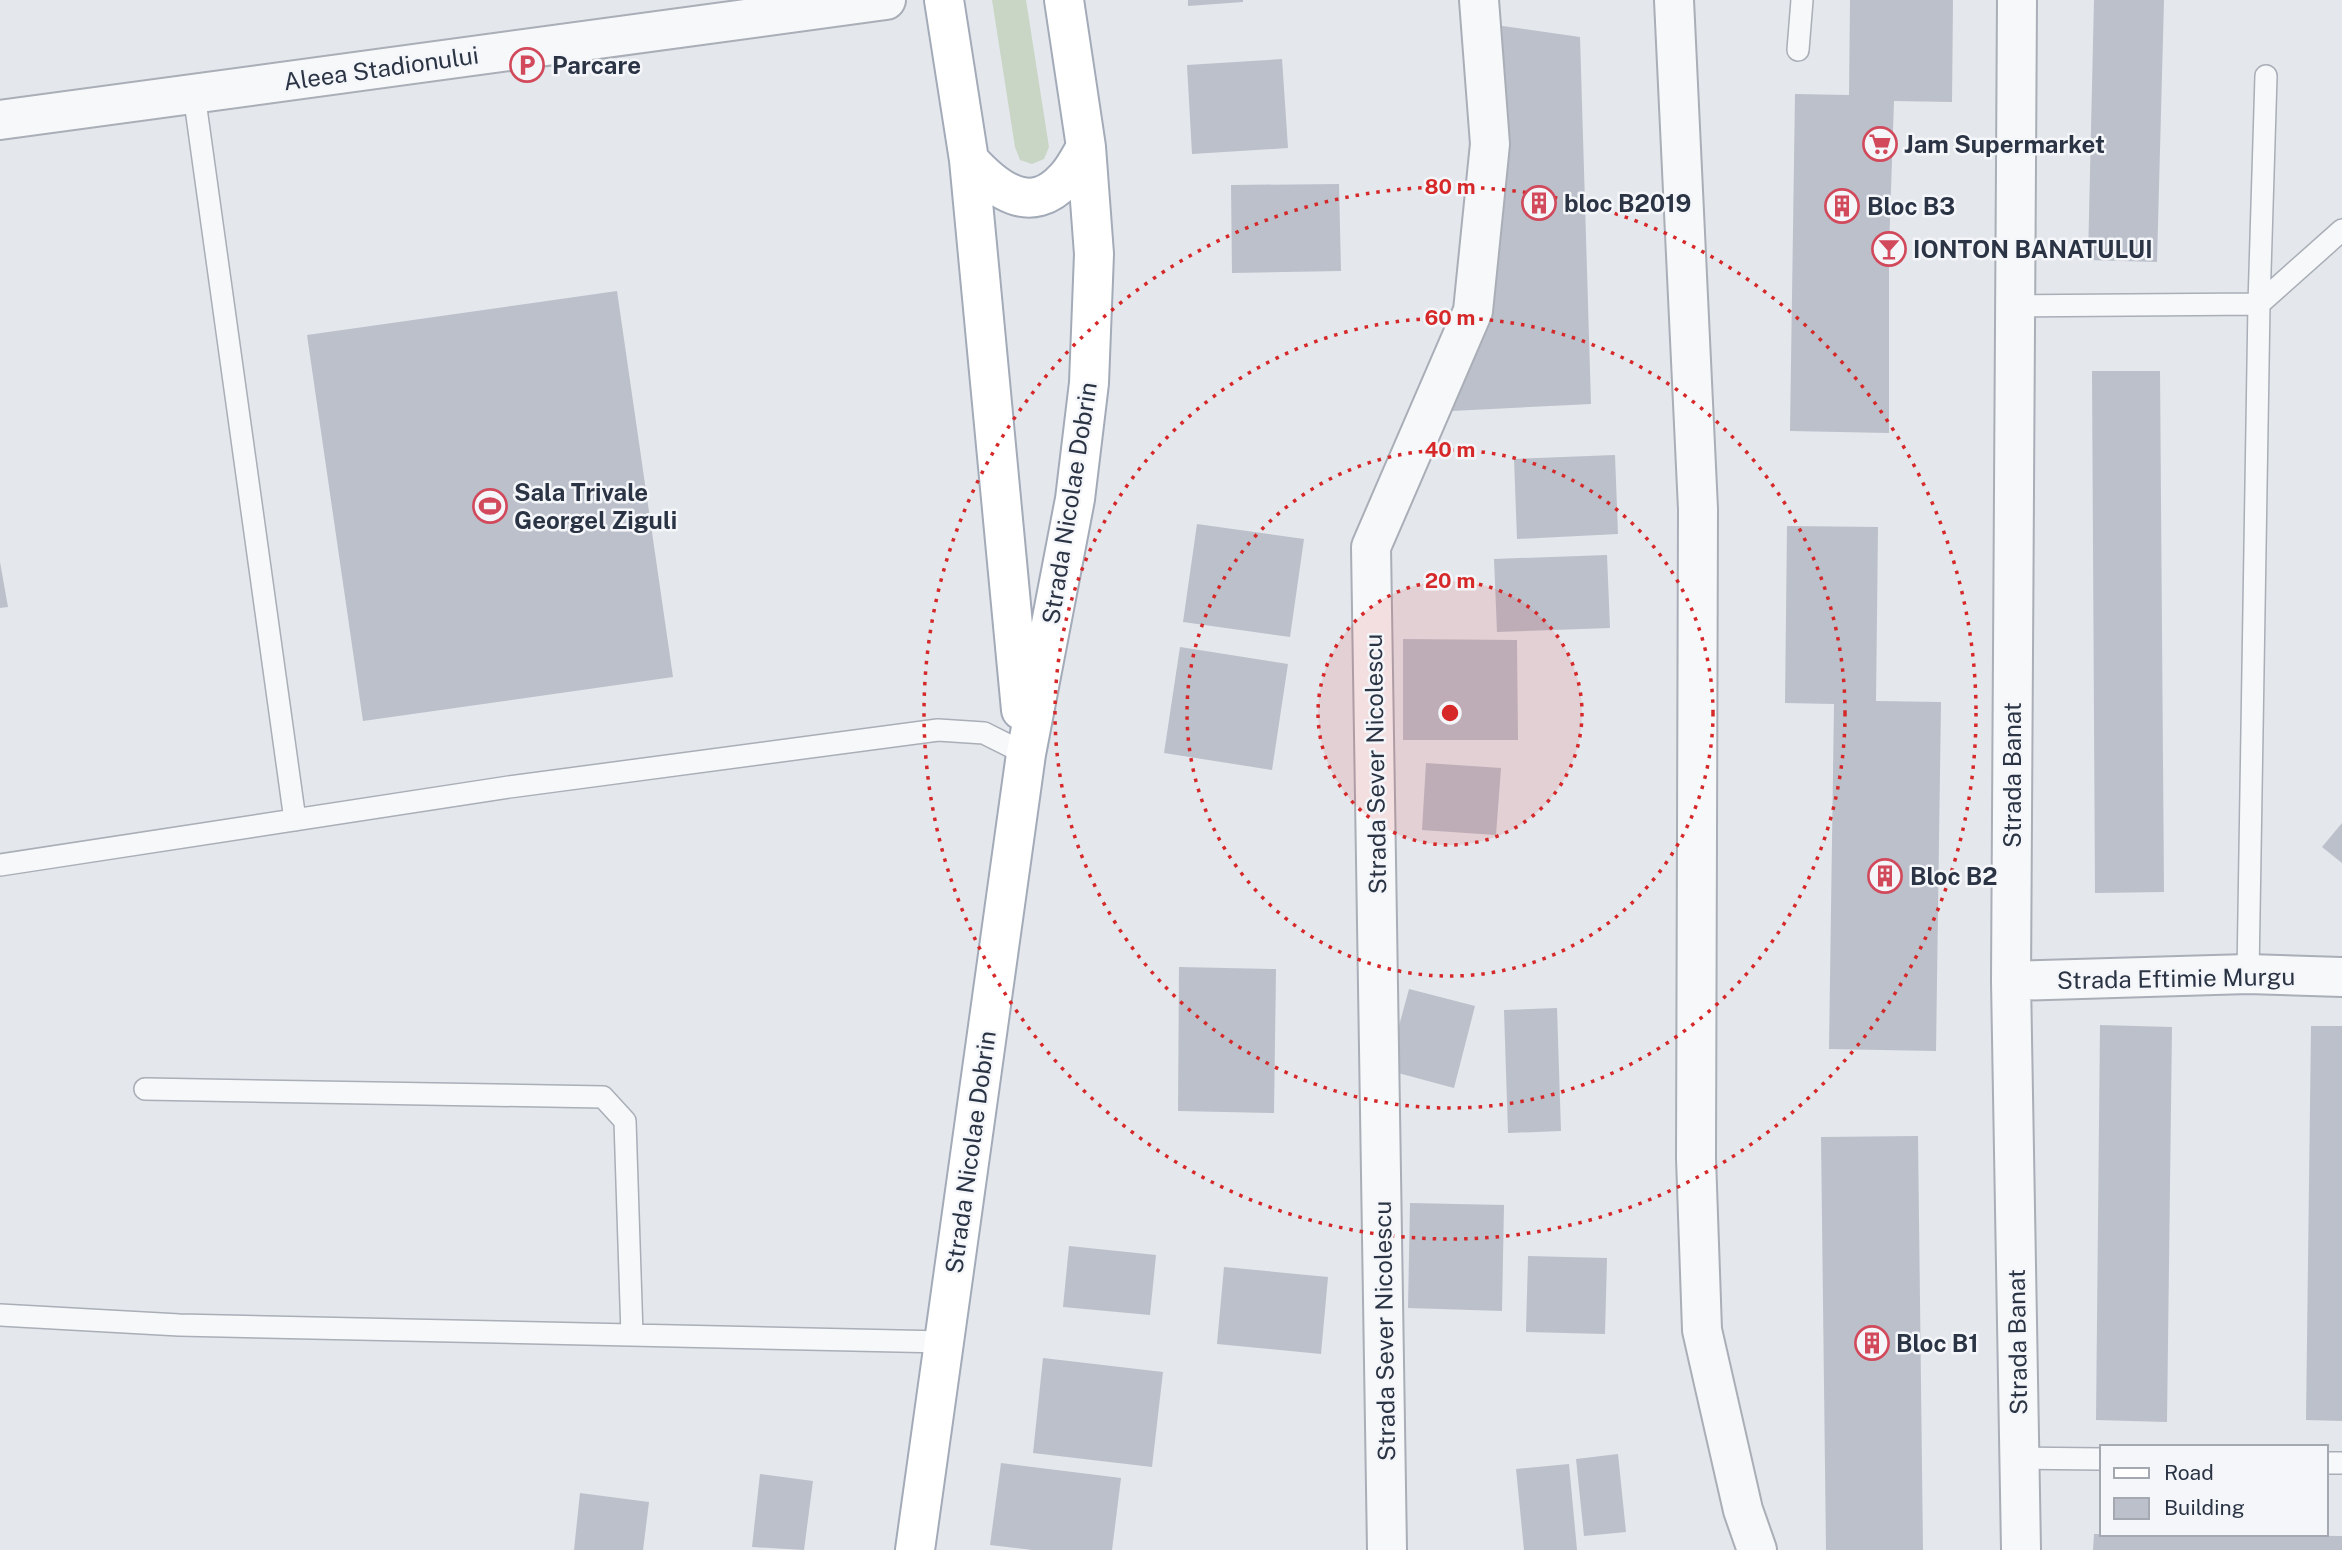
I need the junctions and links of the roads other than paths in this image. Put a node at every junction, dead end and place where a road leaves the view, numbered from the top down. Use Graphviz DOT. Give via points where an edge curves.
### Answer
graph roads {
  1 [pos="886,0"];
  2 [pos="944,0"];
  3 [pos="1064,0"];
  4 [pos="1479,0"];
  5 [pos="1674,0"];
  6 [pos="1802,0"];
  7 [pos="2017,0"];
  8 [pos="1798,50"];
  9 [pos="2266,76"];
  10 [pos="194,94"];
  11 [pos="0,120"];
  12 [pos="1086,147"];
  13 [pos="969,160"];
  14 [pos="2342,230"];
  15 [pos="2259,304"];
  16 [pos="2015,306"];
  17 [pos="1026,754"];
  18 [pos="295,820"];
  19 [pos="0,865"];
  20 [pos="2248,974"];
  21 [pos="2342,977"];
  22 [pos="2011,981"];
  23 [pos="145,1089"];
  24 [pos="0,1315"];
  25 [pos="632,1335"];
  26 [pos="944,1342"];
  27 [pos="2020,1458"];
  28 [pos="2100,1459"];
  29 [pos="915,1550"];
  30 [pos="1387,1550"];
  31 [pos="1757,1550"];
  32 [pos="2021,1550"];
  1 -- 10 [label="street, Aleea Stadionului"];
  2 -- 13 [label="main road, Strada Nicolae Dobrin"];
  3 -- 12 [label="main road, Strada Nicolae Dobrin"];
  4 -- 30 [label="street, Strada Sever Nicolescu" via="1490,144 1473,311 1371,547"];
  5 -- 31 [label="street" via="1698,509 1696,1158 1702,1330 1743,1510"];
  6 -- 8 [label="lane"];
  7 -- 16 [label="street, Strada Banat"];
  9 -- 15 [label="lane"];
  10 -- 11 [label="street, Aleea Stadionului"];
  10 -- 18 [label="lane"];
  12 -- 13 [label="main road" via="1050,193 1029,199 1006,193"];
  12 -- 17 [label="main road, Strada Nicolae Dobrin" via="1094,254 1089,383 1075,499"];
  13 -- 17 [label="main road, Strada Nicolae Dobrin"];
  14 -- 15 [label="lane"];
  15 -- 16 [label="lane"];
  15 -- 20 [label="lane"];
  16 -- 22 [label="street, Strada Banat"];
  17 -- 18 [label="lane" via="984,733 937,730"];
  17 -- 26 [label="main road, Strada Nicolae Dobrin"];
  18 -- 19 [label="lane"];
  20 -- 21 [label="street, Strada Eftimie Murgu"];
  20 -- 22 [label="street, Strada Eftimie Murgu"];
  22 -- 27 [label="street, Strada Banat"];
  23 -- 25 [label="lane" via="603,1097 625,1121"];
  24 -- 25 [label="lane" via="179,1325"];
  25 -- 26 [label="lane"];
  26 -- 29 [label="main road, Strada Nicolae Dobrin"];
  27 -- 28 [label="lane"];
  27 -- 32 [label="street, Strada Banat"];
}
